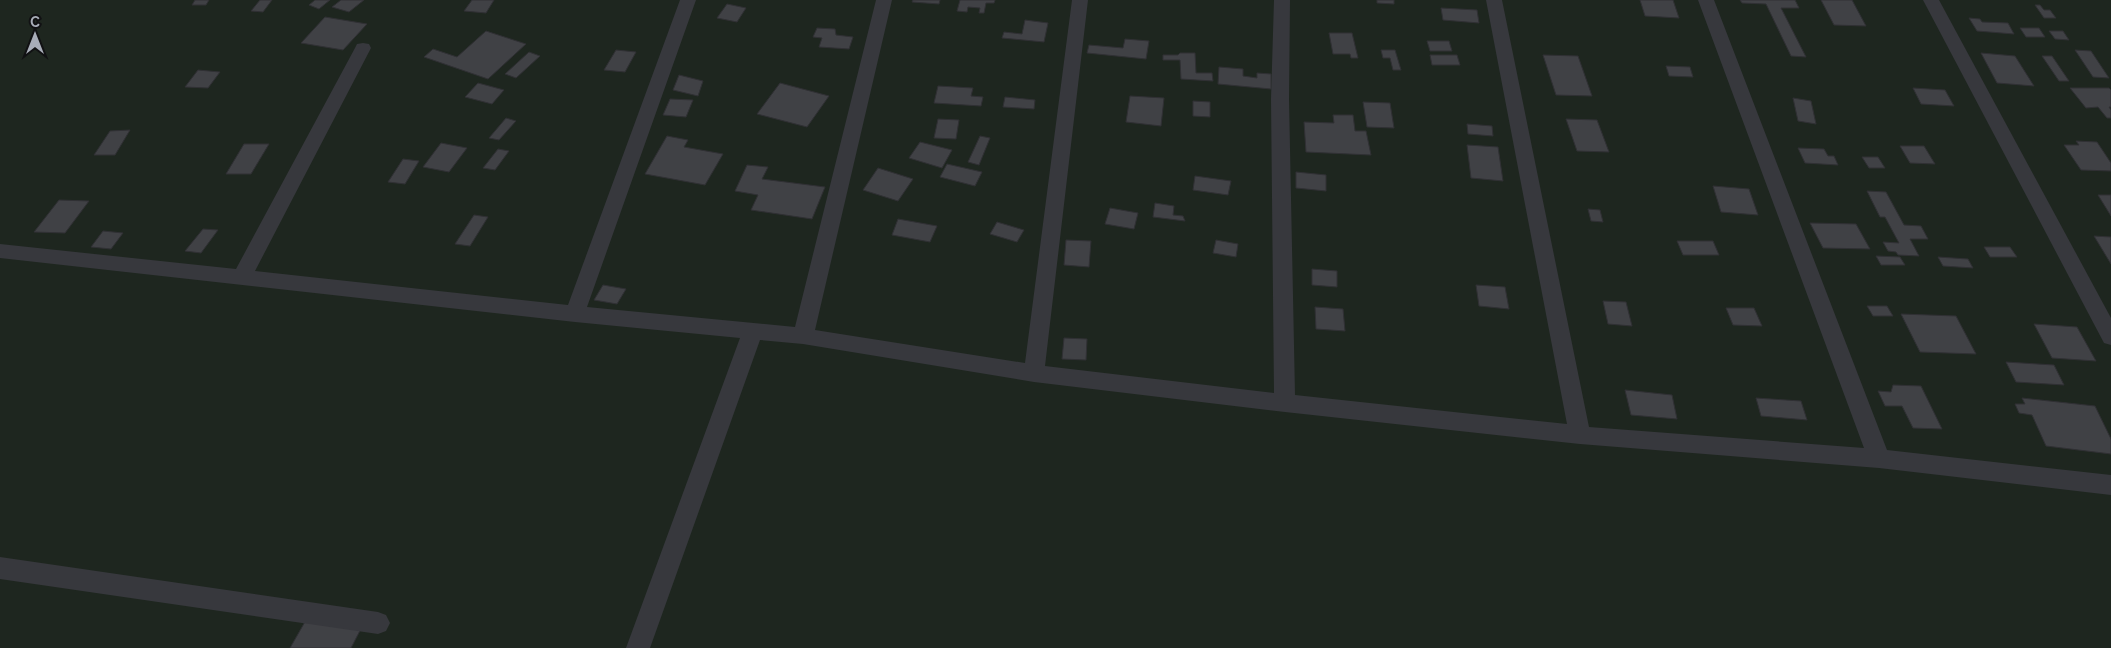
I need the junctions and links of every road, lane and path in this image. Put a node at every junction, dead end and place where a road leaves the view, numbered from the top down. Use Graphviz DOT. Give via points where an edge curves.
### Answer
graph roads {
  1 [pos="688,0"];
  2 [pos="884,0"];
  3 [pos="1080,0"];
  4 [pos="1282,0"];
  5 [pos="1494,0"];
  6 [pos="1706,0"];
  7 [pos="1931,0"];
  8 [pos="362,48"];
  9 [pos="0,251"];
  10 [pos="242,277"];
  11 [pos="575,314"];
  12 [pos="754,331"];
  13 [pos="803,336"];
  14 [pos="2111,337"];
  15 [pos="1034,373"];
  16 [pos="1285,403"];
  17 [pos="1580,435"];
  18 [pos="1880,459"];
  19 [pos="2111,485"];
  20 [pos="0,568"];
  21 [pos="378,623"];
  22 [pos="638,648"];
  1 -- 11 [label="lane"];
  2 -- 13 [label="lane"];
  3 -- 15 [label="lane"];
  4 -- 16 [label="lane" via="1280,99"];
  5 -- 17 [label="lane"];
  6 -- 18 [label="lane"];
  7 -- 14 [label="lane"];
  8 -- 10 [label="lane"];
  9 -- 10 [label="lane"];
  10 -- 11 [label="lane"];
  11 -- 12 [label="lane"];
  12 -- 13 [label="lane"];
  12 -- 22 [label="lane"];
  13 -- 15 [label="lane"];
  15 -- 16 [label="lane"];
  16 -- 17 [label="lane"];
  17 -- 18 [label="lane"];
  18 -- 19 [label="lane"];
  20 -- 21 [label="lane"];
}
